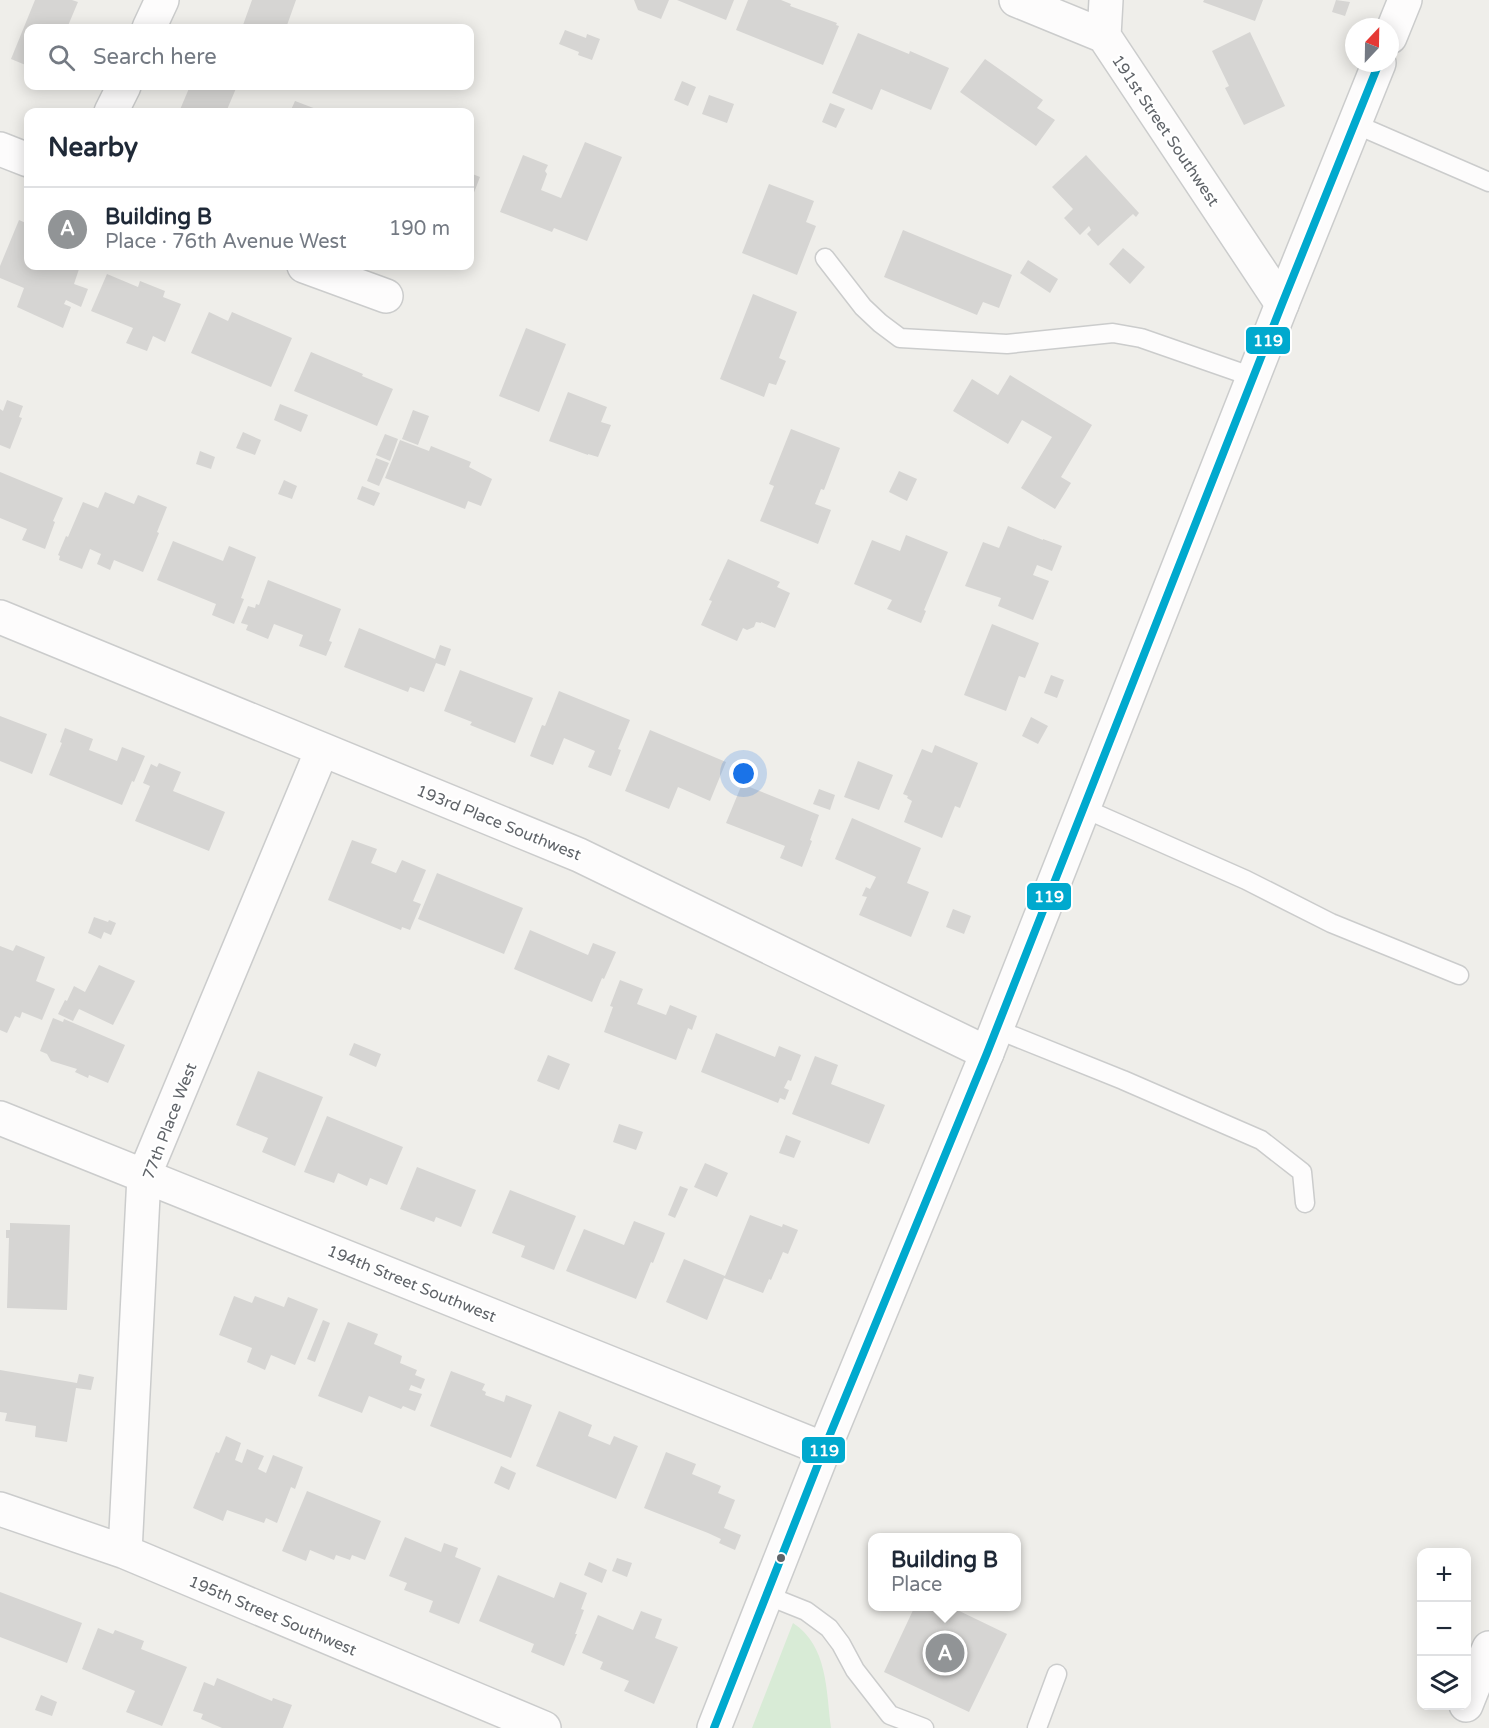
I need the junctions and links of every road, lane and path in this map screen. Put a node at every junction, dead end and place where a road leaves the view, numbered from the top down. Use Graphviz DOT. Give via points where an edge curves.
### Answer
graph roads {
  1 [pos="162,0"];
  2 [pos="1016,0"];
  3 [pos="1106,0"];
  4 [pos="1405,0"];
  5 [pos="1398,18"];
  6 [pos="151,24"];
  7 [pos="1104,36"];
  8 [pos="1375,72"];
  9 [pos="122,90"];
  10 [pos="113,108"];
  11 [pos="1355,124"];
  12 [pos="0,148"];
  13 [pos="24,158"];
  14 [pos="1489,182"];
  15 [pos="825,258"];
  16 [pos="315,270"];
  17 [pos="386,296"];
  18 [pos="1282,304"];
  19 [pos="1253,377"];
  20 [pos="0,618"];
  21 [pos="322,750"];
  22 [pos="1083,808"];
  23 [pos="1459,975"];
  24 [pos="991,1041"];
  25 [pos="0,1118"];
  26 [pos="144,1176"];
  27 [pos="1305,1203"];
  28 [pos="824,1449"];
  29 [pos="0,1509"];
  30 [pos="124,1552"];
  31 [pos="766,1595"];
  32 [pos="1489,1648"];
  33 [pos="1057,1674"];
  34 [pos="1471,1693"];
  35 [pos="1464,1710"];
  36 [pos="544,1728"];
  37 [pos="714,1728"];
  38 [pos="924,1728"];
  39 [pos="1037,1728"];
  40 [pos="1457,1728"];
  1 -- 6 [label="street"];
  2 -- 7 [label="street, 191st Street Southwest"];
  3 -- 7 [label="street"];
  4 -- 5 [label="street"];
  7 -- 18 [label="street, 191st Street Southwest"];
  8 -- 11 [label="street"];
  9 -- 10 [label="street"];
  11 -- 14 [label="lane"];
  11 -- 18 [label="street"];
  12 -- 13 [label="street"];
  15 -- 19 [label="lane" via="863,307 900,338 1007,344 1113,333 1141,338"];
  16 -- 17 [label="street"];
  18 -- 19 [label="street"];
  19 -- 22 [label="street"];
  20 -- 21 [label="street, 193rd Place Southwest"];
  21 -- 24 [label="street, 193rd Place Southwest" via="579,855"];
  21 -- 26 [label="street, 77th Place West"];
  22 -- 23 [label="lane" via="1246,880 1331,923"];
  22 -- 24 [label="street"];
  24 -- 27 [label="lane" via="1123,1080 1261,1140 1302,1172"];
  24 -- 28 [label="street"];
  25 -- 26 [label="street, 194th Street Southwest"];
  26 -- 28 [label="street, 194th Street Southwest"];
  26 -- 30 [label="street, 77th Place West"];
  28 -- 31 [label="street"];
  29 -- 30 [label="street, 195th Street Southwest"];
  30 -- 36 [label="street, 195th Street Southwest"];
  31 -- 37 [label="street"];
  31 -- 38 [label="lane" via="806,1611 829,1628 890,1715"];
  32 -- 34 [label="street"];
  33 -- 39 [label="lane"];
  35 -- 40 [label="street"];
}
